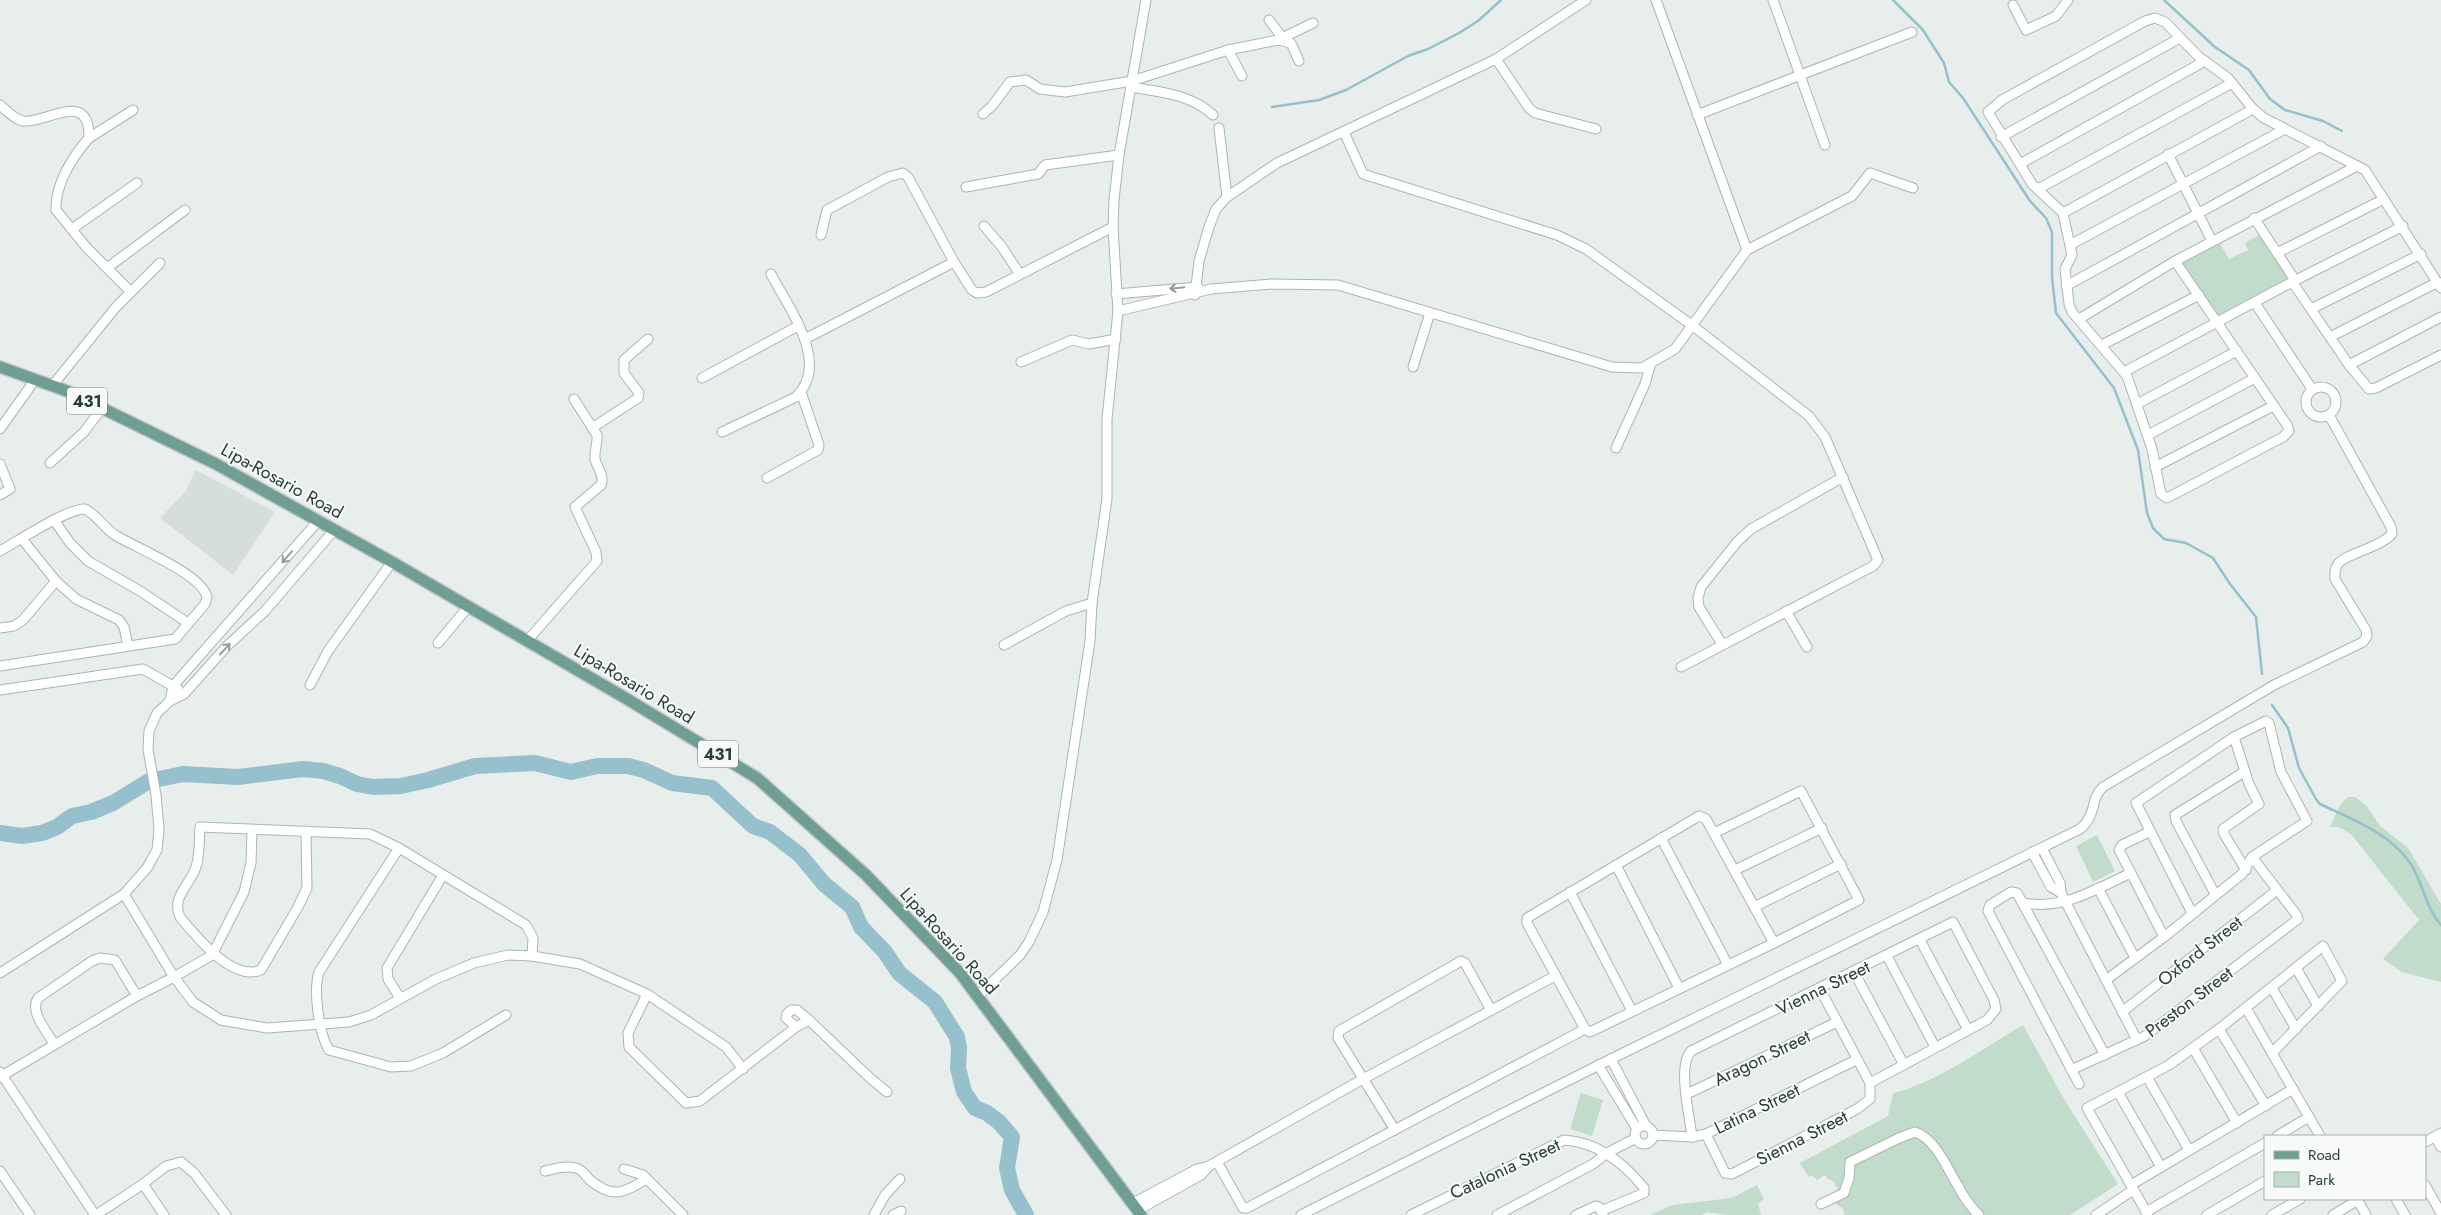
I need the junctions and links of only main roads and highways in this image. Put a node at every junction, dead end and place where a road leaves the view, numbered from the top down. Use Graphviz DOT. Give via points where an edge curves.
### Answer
graph roads {
  1 [pos="0,367"];
  2 [pos="1137,1210"];
  1 -- 2 [label="main road, Lipa-Rosario Road / 431" via="102,408 216,464 392,562 757,778 866,875 960,973"];
}
